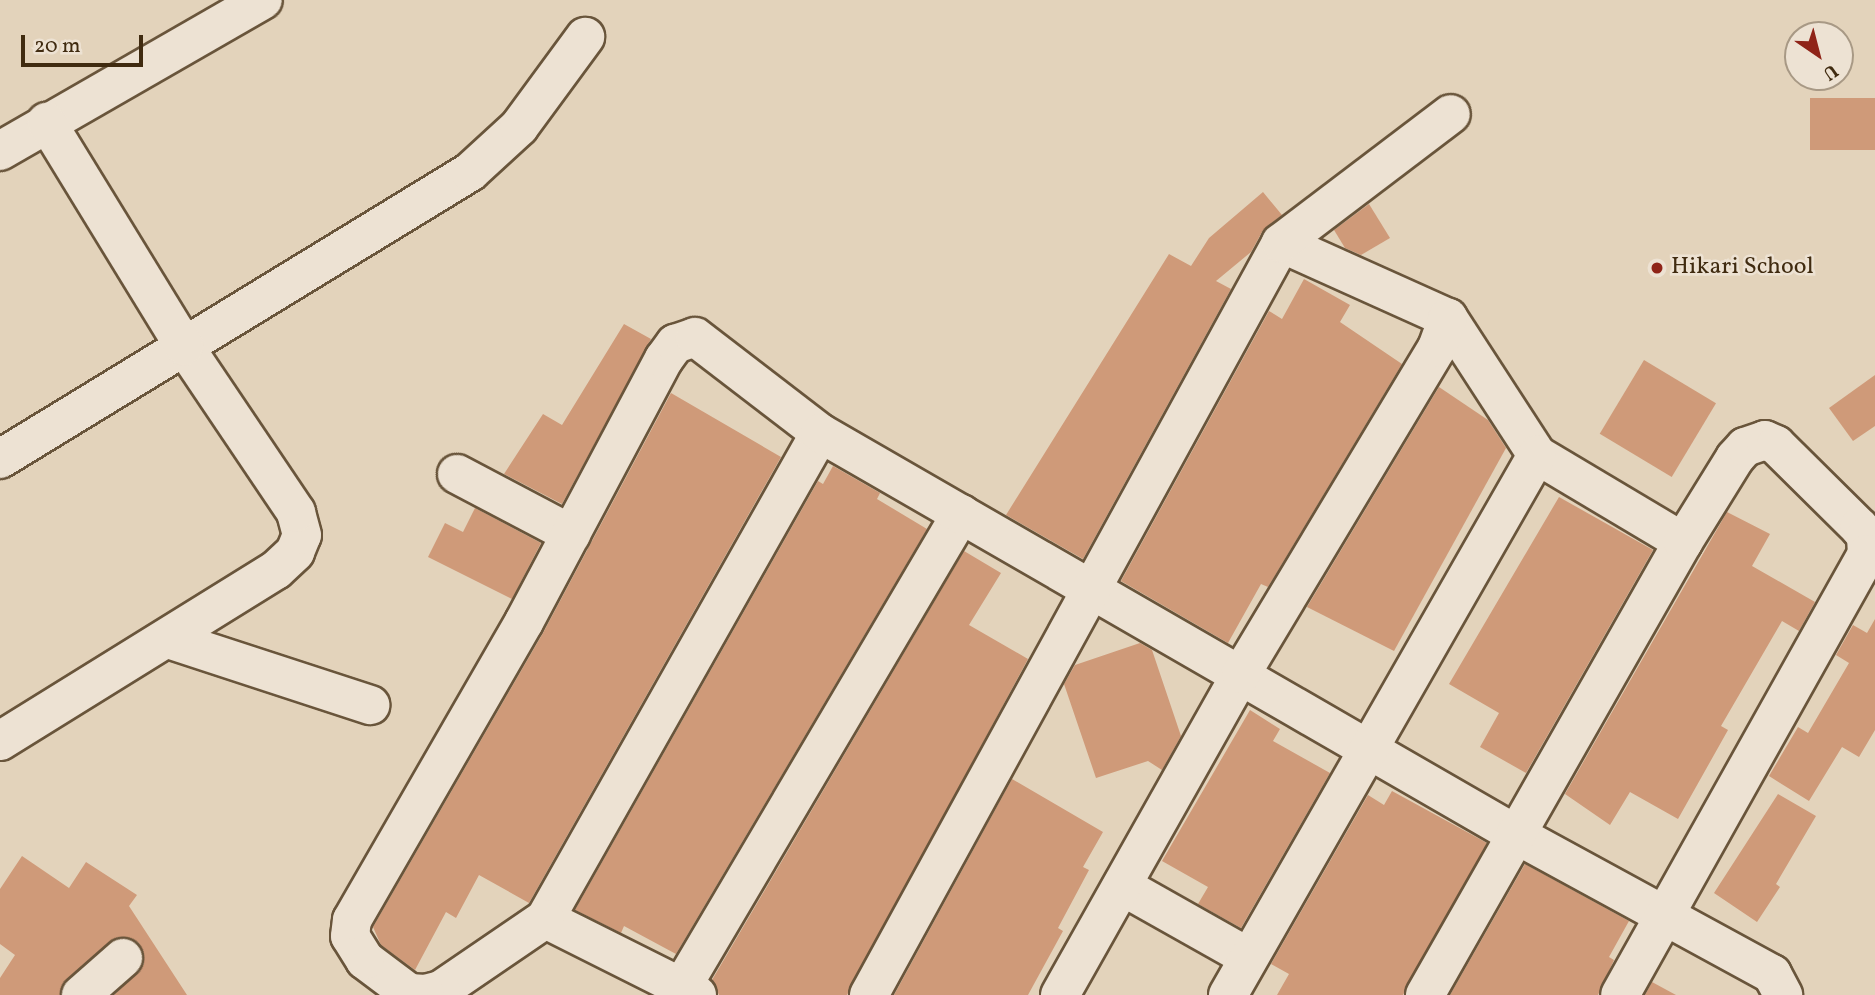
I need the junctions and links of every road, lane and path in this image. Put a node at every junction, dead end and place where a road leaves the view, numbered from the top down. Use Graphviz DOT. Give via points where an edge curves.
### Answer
graph roads {
  1 [pos="263,0"];
  2 [pos="585,37"];
  3 [pos="1451,114"];
  4 [pos="47,122"];
  5 [pos="0,151"];
  6 [pos="1281,243"];
  7 [pos="1448,318"];
  8 [pos="184,346"];
  9 [pos="820,433"];
  10 [pos="1537,455"];
  11 [pos="0,460"];
  12 [pos="457,474"];
  13 [pos="961,514"];
  14 [pos="571,534"];
  15 [pos="1683,542"];
  16 [pos="1088,590"];
  17 [pos="168,639"];
  18 [pos="1241,674"];
  19 [pos="370,705"];
  20 [pos="0,741"];
  21 [pos="1371,747"];
  22 [pos="1516,834"];
  23 [pos="1122,886"];
  24 [pos="1666,914"];
  25 [pos="545,919"];
  26 [pos="1248,957"];
  27 [pos="123,958"];
  28 [pos="688,992"];
  29 [pos="81,995"];
  30 [pos="869,995"];
  31 [pos="1060,995"];
  32 [pos="1228,995"];
  33 [pos="1425,995"];
  34 [pos="1620,995"];
  35 [pos="1783,995"];
  1 -- 4 [label="street"];
  2 -- 8 [label="street" via="519,127 470,172"];
  3 -- 6 [label="street"];
  4 -- 5 [label="street"];
  4 -- 8 [label="street"];
  6 -- 7 [label="street"];
  6 -- 16 [label="street"];
  7 -- 10 [label="street"];
  7 -- 18 [label="street" via="1437,348"];
  8 -- 11 [label="street"];
  8 -- 17 [label="street" via="296,512 302,535 295,551 276,570"];
  9 -- 13 [label="street"];
  9 -- 14 [label="street" via="695,337 683,340 664,359"];
  9 -- 25 [label="street"];
  10 -- 15 [label="street"];
  10 -- 21 [label="street"];
  12 -- 14 [label="street"];
  13 -- 16 [label="street"];
  13 -- 28 [label="street"];
  14 -- 25 [label="street" via="352,920 350,936 365,960 409,992 425,994 441,990"];
  15 -- 22 [label="street"];
  15 -- 24 [label="street" via="1735,458 1745,447 1765,440 1776,445 1859,527 1869,544 1864,564"];
  16 -- 18 [label="street"];
  16 -- 30 [label="street"];
  17 -- 19 [label="street"];
  17 -- 20 [label="street"];
  18 -- 21 [label="street"];
  18 -- 23 [label="street"];
  21 -- 22 [label="street"];
  21 -- 26 [label="street"];
  22 -- 24 [label="street"];
  22 -- 33 [label="street"];
  23 -- 26 [label="street"];
  23 -- 31 [label="street"];
  24 -- 34 [label="street"];
  24 -- 35 [label="street" via="1772,974"];
  25 -- 28 [label="street"];
  26 -- 32 [label="street"];
  27 -- 29 [label="street"];
}
